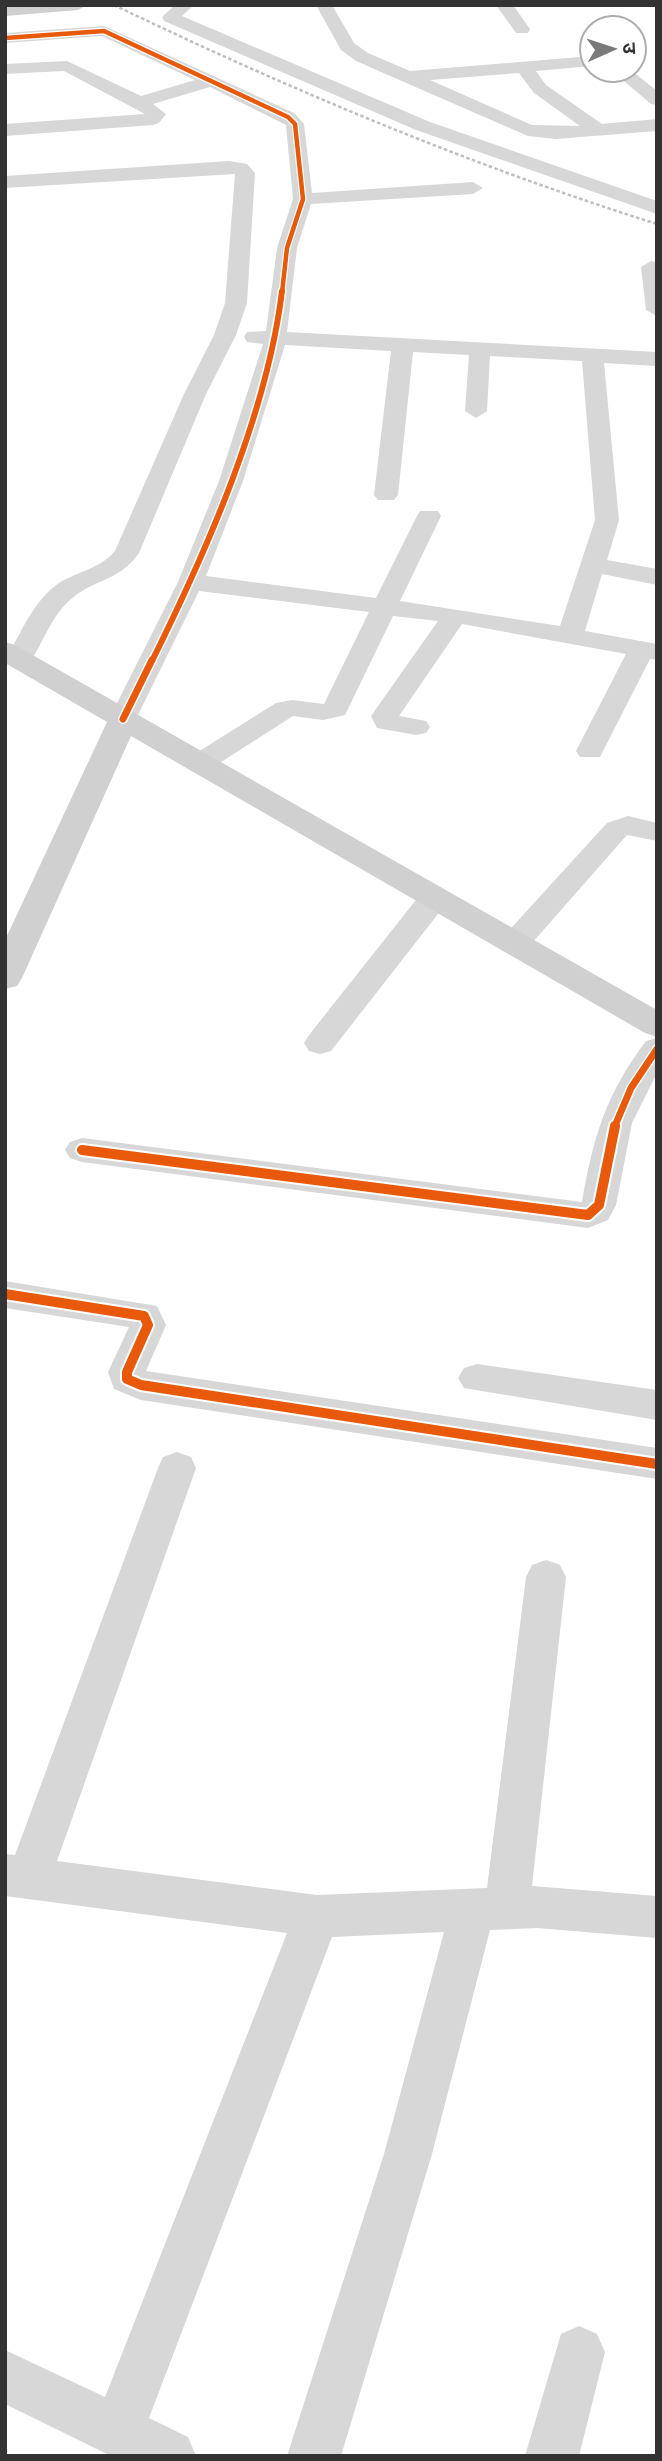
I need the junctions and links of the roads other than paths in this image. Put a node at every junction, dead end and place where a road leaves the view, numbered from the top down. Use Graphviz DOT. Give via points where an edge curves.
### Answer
graph roads {
  1 [pos="22,5"];
  2 [pos="39,5"];
  3 [pos="78,5"];
  4 [pos="186,5"];
  5 [pos="324,5"];
  6 [pos="504,5"];
  7 [pos="5,9"];
  8 [pos="5,18"];
  9 [pos="522,29"];
  10 [pos="5,38"];
  11 [pos="578,62"];
  12 [pos="524,67"];
  13 [pos="5,69"];
  14 [pos="403,77"];
  15 [pos="209,82"];
  16 [pos="638,84"];
  17 [pos="657,100"];
  18 [pos="139,102"];
  19 [pos="652,126"];
  20 [pos="5,130"];
  21 [pos="599,130"];
  22 [pos="657,150"];
  23 [pos="5,182"];
  24 [pos="473,188"];
  25 [pos="303,199"];
  26 [pos="657,208"];
  27 [pos="650,267"];
  28 [pos="657,310"];
  29 [pos="225,335"];
  30 [pos="276,338"];
  31 [pos="403,345"];
  32 [pos="480,349"];
  33 [pos="593,355"];
  34 [pos="657,359"];
  35 [pos="476,411"];
  36 [pos="386,495"];
  37 [pos="429,516"];
  38 [pos="594,565"];
  39 [pos="657,577"];
  40 [pos="191,582"];
  41 [pos="384,607"];
  42 [pos="455,615"];
  43 [pos="570,635"];
  44 [pos="649,651"];
  45 [pos="12,655"];
  46 [pos="123,719"];
  47 [pos="416,727"];
  48 [pos="590,751"];
  49 [pos="201,763"];
  50 [pos="657,832"];
  51 [pos="434,898"];
  52 [pos="514,944"];
  53 [pos="5,978"];
  54 [pos="657,1025"];
  55 [pos="320,1042"];
  56 [pos="657,1049"];
  57 [pos="82,1150"];
  58 [pos="5,1294"];
  59 [pos="477,1378"];
  60 [pos="657,1405"];
  61 [pos="657,1464"];
  62 [pos="177,1468"];
  63 [pos="547,1577"];
  64 [pos="17,1876"];
  65 [pos="491,1908"];
  66 [pos="317,1916"];
  67 [pos="657,1917"];
  68 [pos="579,2352"];
  69 [pos="5,2375"];
  70 [pos="118,2431"];
  71 [pos="169,2456"];
  72 [pos="314,2456"];
  73 [pos="552,2456"];
  1 -- 7 [label="street"];
  2 -- 8 [label="street" via="42,14"];
  3 -- 7 [label="main road"];
  4 -- 26 [label="street" via="170,17 423,127"];
  5 -- 14 [label="street" via="347,47"];
  6 -- 9 [label="street"];
  10 -- 15 [label="street" via="104,31"];
  11 -- 12 [label="street"];
  12 -- 14 [label="street"];
  12 -- 21 [label="street" via="540,89"];
  13 -- 18 [label="street" via="67,66"];
  14 -- 21 [label="street" via="528,130"];
  15 -- 18 [label="street"];
  15 -- 25 [label="street" via="294,122"];
  16 -- 17 [label="street"];
  18 -- 20 [label="street" via="157,117"];
  19 -- 21 [label="street"];
  19 -- 22 [label="street"];
  23 -- 29 [label="street" via="229,167 243,170 240,269 236,303"];
  24 -- 25 [label="street"];
  25 -- 30 [label="street" via="287,248"];
  27 -- 28 [label="street"];
  29 -- 30 [label="street"];
  29 -- 45 [label="street" via="127,553 108,572 57,597"];
  30 -- 31 [label="street"];
  30 -- 40 [label="street" via="231,481"];
  31 -- 32 [label="street"];
  31 -- 36 [label="street"];
  32 -- 33 [label="street"];
  32 -- 35 [label="street"];
  33 -- 34 [label="street"];
  33 -- 38 [label="street" via="607,520"];
  37 -- 41 [label="street"];
  38 -- 39 [label="street"];
  38 -- 43 [label="street"];
  40 -- 41 [label="street"];
  40 -- 46 [label="street"];
  41 -- 42 [label="street"];
  41 -- 49 [label="street" via="335,709 328,713 286,709"];
  42 -- 43 [label="street"];
  42 -- 47 [label="street" via="386,716 387,722"];
  43 -- 44 [label="street"];
  44 -- 48 [label="street"];
  45 -- 46 [label="main road"];
  46 -- 49 [label="main road"];
  46 -- 53 [label="main road"];
  49 -- 51 [label="main road"];
  50 -- 52 [label="street" via="628,825 617,829"];
  51 -- 52 [label="main road"];
  51 -- 55 [label="street"];
  52 -- 54 [label="main road"];
  56 -- 57 [label="street" via="619,1109 611,1129 599,1205 588,1215"];
  58 -- 61 [label="street" via="144,1316 148,1325 127,1372 127,1379 141,1385"];
  59 -- 60 [label="street"];
  62 -- 64 [label="street"];
  63 -- 65 [label="street" via="510,1868"];
  64 -- 66 [label="street"];
  65 -- 66 [label="street"];
  65 -- 67 [label="street"];
  65 -- 72 [label="street"];
  66 -- 70 [label="street"];
  68 -- 73 [label="street"];
  69 -- 70 [label="street"];
  70 -- 71 [label="street"];
}
